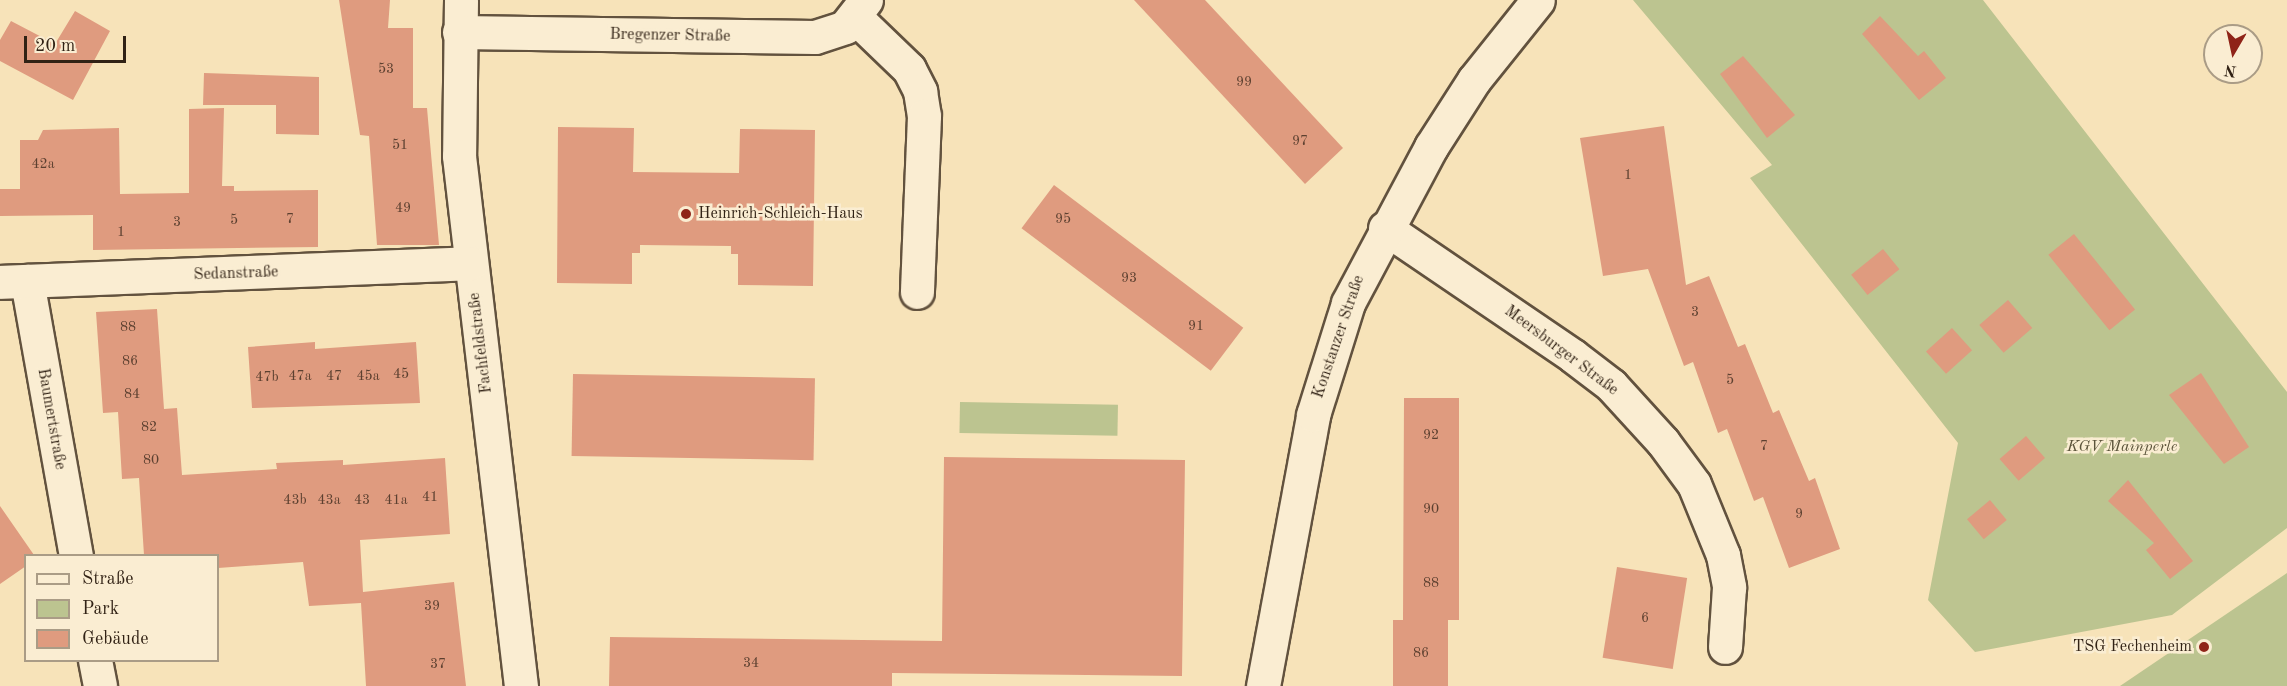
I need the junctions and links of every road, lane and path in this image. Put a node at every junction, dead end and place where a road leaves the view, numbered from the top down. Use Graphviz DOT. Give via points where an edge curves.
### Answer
graph roads {
  1 [pos="461,0"];
  2 [pos="1538,0"];
  3 [pos="861,9"];
  4 [pos="459,32"];
  5 [pos="1385,228"];
  6 [pos="471,263"];
  7 [pos="14,282"];
  8 [pos="917,292"];
  9 [pos="76,554"];
  10 [pos="1725,647"];
  11 [pos="95,662"];
  12 [pos="100,686"];
  13 [pos="521,686"];
  14 [pos="1263,686"];
  1 -- 4 [label="street, Fachfeldstraße"];
  2 -- 5 [label="street, Konstanzer Straße" via="1474,80"];
  3 -- 4 [label="street, Bregenzer Straße" via="830,34 794,38"];
  3 -- 8 [label="street" via="909,69 920,91 924,116"];
  4 -- 6 [label="street, Fachfeldstraße" via="456,119"];
  5 -- 10 [label="street, Meersburger Straße" via="1574,356 1611,385 1663,442 1694,484 1723,555 1729,587"];
  5 -- 14 [label="street, Konstanzer Straße" via="1348,303 1313,415"];
  6 -- 7 [label="street, Sedanstraße"];
  6 -- 13 [label="street, Fachfeldstraße"];
  7 -- 9 [label="street, Baumertstraße"];
  11 -- 12 [label="street"];
}
